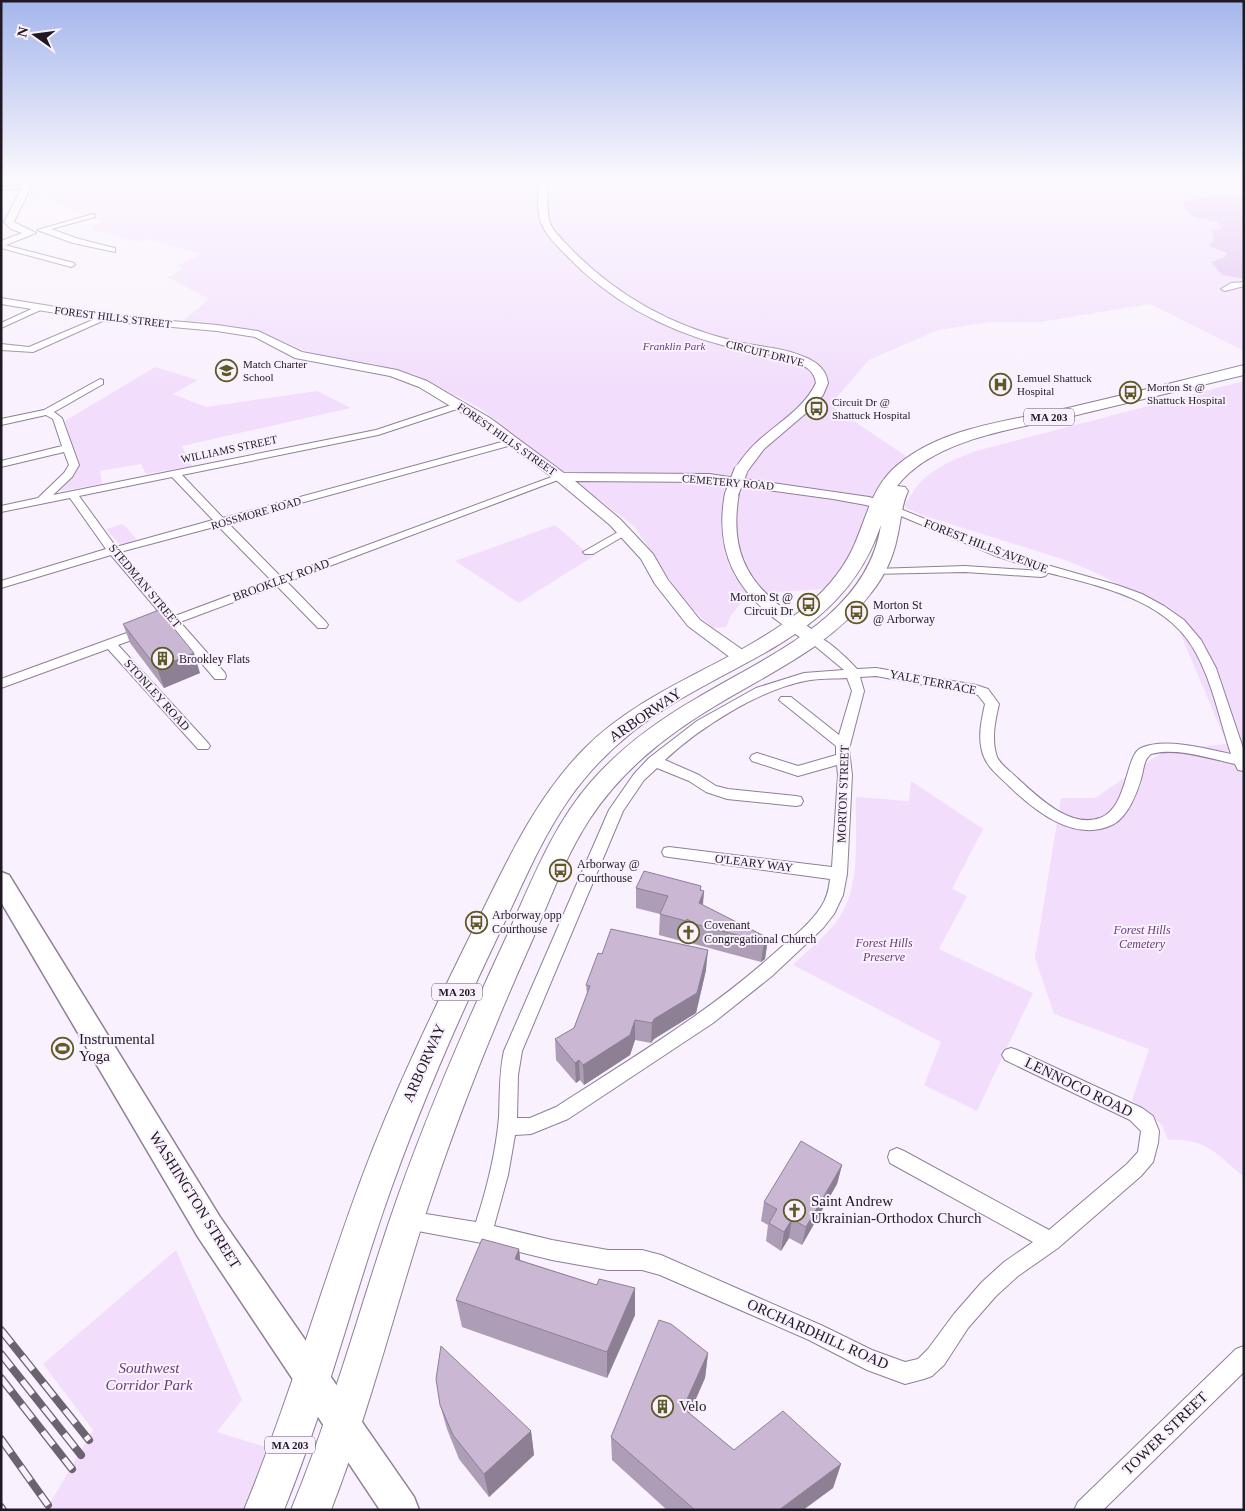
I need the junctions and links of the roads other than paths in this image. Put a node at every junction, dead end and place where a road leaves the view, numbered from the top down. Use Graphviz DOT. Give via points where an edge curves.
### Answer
graph roads {
  1 [pos="20,251"];
  2 [pos="569,251"];
  3 [pos="71,265"];
  4 [pos="1244,284"];
  5 [pos="1225,289"];
  6 [pos="1,301"];
  7 [pos="41,308"];
  8 [pos="105,318"];
  9 [pos="1,326"];
  10 [pos="1,347"];
  11 [pos="1244,370"];
  12 [pos="1244,376"];
  13 [pos="100,382"];
  14 [pos="460,405"];
  15 [pos="47,412"];
  16 [pos="1,422"];
  17 [pos="512,442"];
  18 [pos="68,448"];
  19 [pos="1,464"];
  20 [pos="741,470"];
  21 [pos="175,474"];
  22 [pos="561,477"];
  23 [pos="72,494"];
  24 [pos="42,500"];
  25 [pos="886,507"];
  26 [pos="1,509"];
  27 [pos="222,522"];
  28 [pos="625,531"];
  29 [pos="114,552"];
  30 [pos="589,552"];
  31 [pos="875,572"];
  32 [pos="1082,580"];
  33 [pos="278,581"];
  34 [pos="1,585"];
  35 [pos="172,620"];
  36 [pos="322,625"];
  37 [pos="804,632"];
  38 [pos="110,644"];
  39 [pos="740,657"];
  40 [pos="852,672"];
  41 [pos="220,676"];
  42 [pos="1,684"];
  43 [pos="786,700"];
  44 [pos="203,746"];
  45 [pos="843,752"];
  46 [pos="757,758"];
  47 [pos="654,761"];
  48 [pos="1242,765"];
  49 [pos="796,801"];
  50 [pos="669,852"];
  51 [pos="839,874"];
  52 [pos="1,881"];
  53 [pos="478,947"];
  54 [pos="503,974"];
  55 [pos="1012,1055"];
  56 [pos="507,1127"];
  57 [pos="1148,1150"];
  58 [pos="897,1157"];
  59 [pos="407,1220"];
  60 [pos="482,1233"];
  61 [pos="1050,1241"];
  62 [pos="1244,1357"];
  63 [pos="313,1378"];
  64 [pos="344,1425"];
  65 [pos="264,1510"];
  66 [pos="312,1510"];
  67 [pos="401,1510"];
  68 [pos="1086,1510"];
  1 -- 3 [label="street"];
  2 -- 20 [label="main road, CIRCUIT DRIVE" via="628,302 685,331 797,358 819,372 822,383 816,396 755,449"];
  4 -- 5 [label="street"];
  6 -- 7 [label="main road, FOREST HILLS STREET"];
  7 -- 8 [label="main road, FOREST HILLS STREET"];
  7 -- 9 [label="street"];
  8 -- 10 [label="street" via="30,350"];
  8 -- 14 [label="main road, FOREST HILLS STREET" via="258,334 299,355 409,377"];
  11 -- 25 [label="highway, MA 203" via="949,443 924,454 900,472 888,487"];
  12 -- 25 [label="highway, MA 203" via="952,449 912,474"];
  13 -- 15 [label="street"];
  14 -- 17 [label="main road, FOREST HILLS STREET"];
  14 -- 21 [label="street, WILLIAMS STREET" via="378,432"];
  15 -- 16 [label="street"];
  15 -- 18 [label="street" via="57,418"];
  17 -- 22 [label="main road, FOREST HILLS STREET"];
  17 -- 27 [label="street, ROSSMORE ROAD"];
  18 -- 19 [label="street"];
  18 -- 24 [label="street" via="74,469"];
  20 -- 37 [label="street, CIRCUIT DRIVE, bridge" via="732,493 730,513 733,550 741,572 760,598"];
  21 -- 23 [label="street, WILLIAMS STREET"];
  21 -- 27 [label="street"];
  22 -- 25 [label="street, CEMETERY ROAD" via="704,478 796,489"];
  22 -- 28 [label="street, FOREST HILLS STREET"];
  22 -- 33 [label="street, BROOKLEY ROAD"];
  23 -- 24 [label="street, WILLIAMS STREET"];
  23 -- 29 [label="street, STEDMAN STREET"];
  24 -- 26 [label="street, WILLIAMS STREET"];
  25 -- 31 [label="highway, MA 203" via="886,546"];
  25 -- 32 [label="street, FOREST HILLS AVENUE" via="1000,553"];
  25 -- 37 [label="highway, MA 203" via="846,577 825,600"];
  27 -- 29 [label="street, ROSSMORE ROAD"];
  27 -- 33 [label="street"];
  28 -- 30 [label="street"];
  28 -- 39 [label="street, FOREST HILLS STREET" via="648,557 694,623"];
  29 -- 34 [label="street, ROSSMORE ROAD"];
  29 -- 35 [label="street, STEDMAN STREET"];
  31 -- 32 [label="street, FOREST HILLS AVENUE" via="980,570 1029,572"];
  31 -- 37 [label="highway, MA 203" via="849,607"];
  32 -- 48 [label="street, FOREST HILLS AVENUE" via="1125,591 1162,609 1195,640 1213,674"];
  33 -- 35 [label="street, BROOKLEY ROAD"];
  33 -- 36 [label="street"];
  35 -- 38 [label="street, BROOKLEY ROAD"];
  35 -- 41 [label="street, STEDMAN STREET"];
  37 -- 39 [label="highway, ARBORWAY / MA 203"];
  37 -- 40 [label="street" via="840,658"];
  37 -- 54 [label="highway, ARBORWAY / MA 203" via="790,653 680,716 636,748 610,774 570,829"];
  38 -- 42 [label="street, BROOKLEY ROAD"];
  38 -- 44 [label="street, STONLEY ROAD"];
  39 -- 53 [label="highway, ARBORWAY / MA 203" via="640,715 607,740 582,765 538,826"];
  40 -- 45 [label="street, MORTON STREET" via="858,691"];
  40 -- 47 [label="street" via="804,678 761,691 689,733"];
  40 -- 48 [label="street, YALE TERRACE" via="886,672 983,692 992,704 986,737 994,764 1052,814 1069,822 1089,825 1108,822 1114,817 1134,780 1139,758 1146,751 1178,749"];
  43 -- 45 [label="street"];
  45 -- 46 [label="street" via="833,759 798,771"];
  45 -- 51 [label="street, MORTON STREET" via="845,775"];
  47 -- 49 [label="street" via="719,792"];
  47 -- 56 [label="street" via="616,810 519,1036 509,1068"];
  50 -- 51 [label="street, O'LEARY WAY"];
  51 -- 56 [label="street, MORTON STREET" via="832,902 817,924 766,971 707,1018 562,1113 530,1126"];
  52 -- 63 [label="main road, WASHINGTON STREET" via="209,1227"];
  53 -- 54 [label="highway" via="497,956"];
  53 -- 63 [label="highway, ARBORWAY / MA 203" via="427,1056 384,1161"];
  54 -- 59 [label="highway, ARBORWAY / MA 203" via="457,1079"];
  55 -- 57 [label="street, LENNOCO ROAD" via="1136,1114 1146,1122 1150,1131"];
  56 -- 60 [label="street" via="496,1191"];
  57 -- 61 [label="street, ORCHARDHILL ROAD" via="1134,1170"];
  58 -- 61 [label="street"];
  59 -- 60 [label="street, ORCHARDHILL ROAD"];
  59 -- 64 [label="highway, ARBORWAY / MA 203"];
  60 -- 61 [label="street, ORCHARDHILL ROAD" via="562,1252 661,1265 867,1359 905,1372 924,1368 989,1289"];
  62 -- 68 [label="street, TOWER STREET"];
  63 -- 64 [label="main road, WASHINGTON STREET"];
  63 -- 65 [label="highway, ARBORWAY / MA 203"];
  64 -- 66 [label="highway, ARBORWAY / MA 203"];
  64 -- 67 [label="main road, WASHINGTON STREET"];
}
